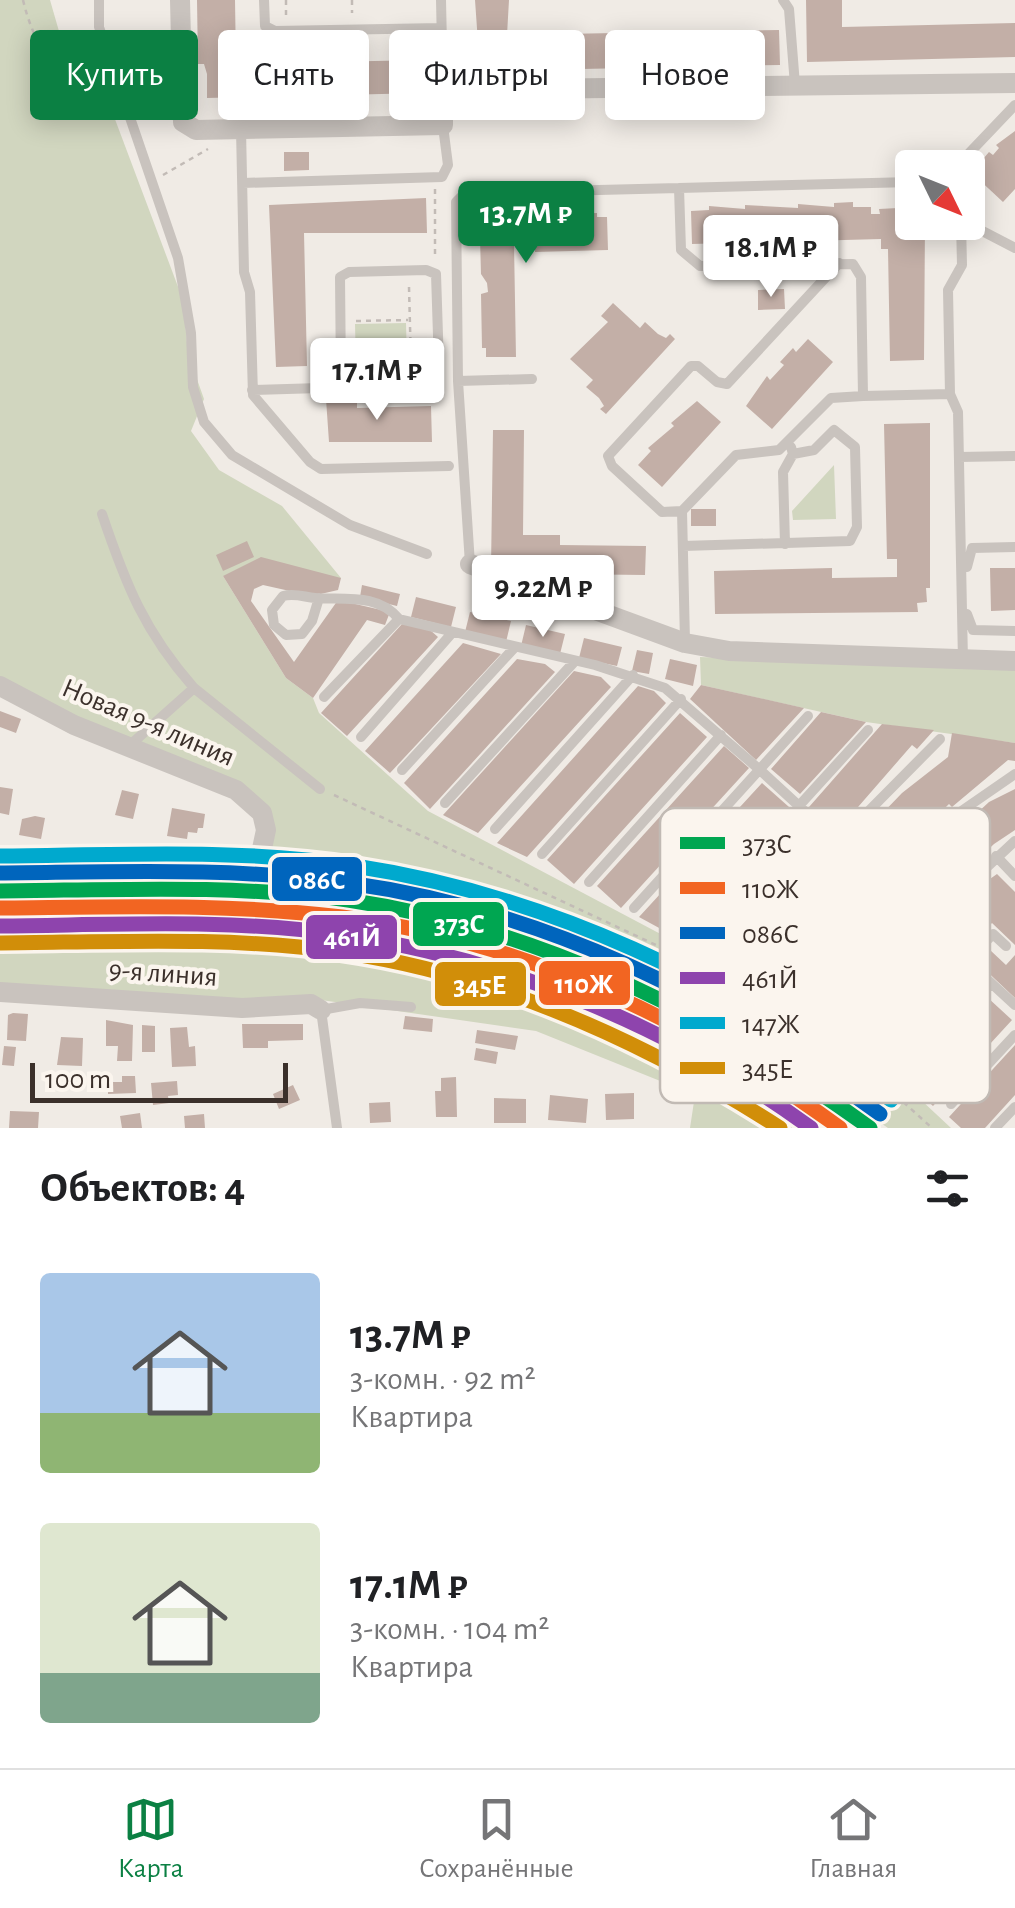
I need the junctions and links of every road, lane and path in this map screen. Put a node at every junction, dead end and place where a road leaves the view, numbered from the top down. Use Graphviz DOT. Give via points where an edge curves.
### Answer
graph roads {
  1 [pos="23,0"];
  2 [pos="99,0"];
  3 [pos="180,0"];
  4 [pos="264,0"];
  5 [pos="440,0"];
  6 [pos="783,0"];
  7 [pos="441,28"];
  8 [pos="31,30"];
  9 [pos="100,30"];
  10 [pos="1015,83"];
  11 [pos="795,86"];
  12 [pos="585,88"];
  13 [pos="1015,104"];
  14 [pos="130,120"];
  15 [pos="443,120"];
  16 [pos="443,124"];
  17 [pos="234,130"];
  18 [pos="972,150"];
  19 [pos="434,178"];
  20 [pos="151,182"];
  21 [pos="895,182"];
  22 [pos="243,183"];
  23 [pos="679,188"];
  24 [pos="985,233"];
  25 [pos="963,240"];
  26 [pos="1015,248"];
  27 [pos="840,263"];
  28 [pos="409,270"];
  29 [pos="426,270"];
  30 [pos="410,320"];
  31 [pos="340,321"];
  32 [pos="411,378"];
  33 [pos="532,379"];
  34 [pos="341,380"];
  35 [pos="458,381"];
  36 [pos="252,390"];
  37 [pos="950,394"];
  38 [pos="863,396"];
  39 [pos="791,448"];
  40 [pos="1015,456"];
  41 [pos="959,457"];
  42 [pos="449,466"];
  43 [pos="682,511"];
  44 [pos="102,514"];
  45 [pos="785,544"];
  46 [pos="683,546"];
  47 [pos="1015,547"];
  48 [pos="427,554"];
  49 [pos="470,564"];
  50 [pos="320,598"];
  51 [pos="399,619"];
  52 [pos="1015,631"];
  53 [pos="452,634"];
  54 [pos="685,643"];
  55 [pos="515,647"];
  56 [pos="576,661"];
  57 [pos="963,661"];
  58 [pos="1015,661"];
  59 [pos="633,675"];
  60 [pos="0,686"];
  61 [pos="194,688"];
  62 [pos="324,698"];
  63 [pos="680,699"];
  64 [pos="808,716"];
  65 [pos="868,730"];
  66 [pos="720,735"];
  67 [pos="360,738"];
  68 [pos="940,740"];
  69 [pos="129,746"];
  70 [pos="402,770"];
  71 [pos="760,770"];
  72 [pos="1015,774"];
  73 [pos="320,789"];
  74 [pos="445,803"];
  75 [pos="725,808"];
  76 [pos="800,808"];
  77 [pos="872,808"];
  78 [pos="966,808"];
  79 [pos="495,829"];
  80 [pos="1015,841"];
  81 [pos="542,854"];
  82 [pos="996,856"];
  83 [pos="260,858"];
  84 [pos="990,862"];
  85 [pos="0,873"];
  86 [pos="1015,876"];
  87 [pos="660,880"];
  88 [pos="589,882"];
  89 [pos="634,908"];
  90 [pos="990,937"];
  91 [pos="1006,946"];
  92 [pos="660,947"];
  93 [pos="660,982"];
  94 [pos="990,984"];
  95 [pos="0,992"];
  96 [pos="1015,1005"];
  97 [pos="410,1007"];
  98 [pos="321,1010"];
  99 [pos="1015,1035"];
  100 [pos="990,1062"];
  101 [pos="901,1103"];
  102 [pos="1015,1107"];
  103 [pos="337,1128"];
  104 [pos="932,1128"];
  105 [pos="995,1128"];
  1 -- 8 [label="path"];
  2 -- 9 [label="lane"];
  3 -- 17 [label="street" via="186,126"];
  4 -- 7 [label="lane" via="265,26 275,31"];
  5 -- 7 [label="lane"];
  6 -- 11 [label="lane"];
  10 -- 11 [label="street"];
  11 -- 12 [label="street"];
  13 -- 18 [label="lane"];
  14 -- 20 [label="lane"];
  15 -- 16 [label="street"];
  16 -- 17 [label="street"];
  16 -- 19 [label="lane" via="448,165"];
  17 -- 20 [label="path"];
  17 -- 22 [label="lane"];
  19 -- 22 [label="lane"];
  19 -- 29 [label="path" via="436,255"];
  20 -- 48 [label="lane" via="178,258 192,387 204,422 232,455 350,525"];
  21 -- 23 [label="lane"];
  22 -- 36 [label="lane"];
  23 -- 27 [label="lane" via="680,250 696,265"];
  23 -- 35 [label="lane" via="464,194 455,212"];
  24 -- 26 [label="lane"];
  25 -- 37 [label="lane" via="962,265 948,290"];
  27 -- 38 [label="lane" via="853,264 860,277"];
  27 -- 43 [label="lane" via="727,384 691,366 608,456 662,512"];
  28 -- 29 [label="lane"];
  28 -- 30 [label="path"];
  28 -- 31 [label="lane" via="344,273"];
  29 -- 32 [label="lane" via="437,280 439,366 434,376"];
  30 -- 31 [label="path"];
  30 -- 32 [label="path"];
  31 -- 34 [label="lane"];
  32 -- 34 [label="lane"];
  33 -- 35 [label="lane"];
  34 -- 36 [label="lane" via="320,388"];
  35 -- 49 [label="lane"];
  36 -- 42 [label="lane" via="320,469"];
  37 -- 38 [label="lane"];
  37 -- 41 [label="lane" via="958,412"];
  38 -- 39 [label="lane" via="832,398"];
  39 -- 43 [label="lane" via="736,455"];
  39 -- 45 [label="lane" via="783,472"];
  39 -- 45 [label="lane" via="814,450 834,430 852,442 858,527 850,541"];
  40 -- 41 [label="lane"];
  41 -- 57 [label="lane"];
  43 -- 46 [label="lane"];
  44 -- 61 [label="lane" via="130,595 162,652"];
  45 -- 46 [label="lane"];
  46 -- 54 [label="lane"];
  47 -- 52 [label="lane" via="976,547 966,557 968,626"];
  49 -- 54 [label="street"];
  50 -- 50 [label="lane" via="283,596 272,610 274,625 286,635 302,634"];
  50 -- 51 [label="lane" via="374,602"];
  51 -- 53 [label="lane"];
  51 -- 62 [label="lane"];
  53 -- 55 [label="lane"];
  53 -- 67 [label="lane"];
  54 -- 57 [label="street" via="729,651"];
  55 -- 56 [label="lane"];
  55 -- 70 [label="lane"];
  56 -- 59 [label="lane"];
  56 -- 74 [label="lane"];
  57 -- 58 [label="street"];
  59 -- 63 [label="lane"];
  59 -- 79 [label="lane"];
  60 -- 69 [label="street, Новая 9-я линия"];
  61 -- 69 [label="lane"];
  61 -- 73 [label="lane"];
  63 -- 66 [label="lane"];
  63 -- 81 [label="lane"];
  64 -- 71 [label="lane"];
  65 -- 76 [label="lane"];
  66 -- 71 [label="lane"];
  66 -- 88 [label="lane"];
  68 -- 77 [label="lane"];
  69 -- 83 [label="street, Новая 9-я линия" via="252,801 266,830"];
  71 -- 75 [label="lane"];
  71 -- 76 [label="lane"];
  72 -- 78 [label="lane"];
  73 -- 92 [label="path"];
  80 -- 82 [label="lane"];
  82 -- 84 [label="lane"];
  82 -- 86 [label="lane"];
  83 -- 85 [label="street" via="235,869 191,872"];
  83 -- 93 [label="path" via="362,876 428,901 537,925"];
  87 -- 89 [label="lane"];
  90 -- 91 [label="lane"];
  94 -- 96 [label="lane"];
  95 -- 98 [label="street, 9-я линия" via="242,1008 311,1004"];
  97 -- 98 [label="lane" via="360,1002"];
  98 -- 103 [label="lane"];
  99 -- 100 [label="lane"];
  101 -- 104 [label="path"];
  102 -- 105 [label="lane"];
}
